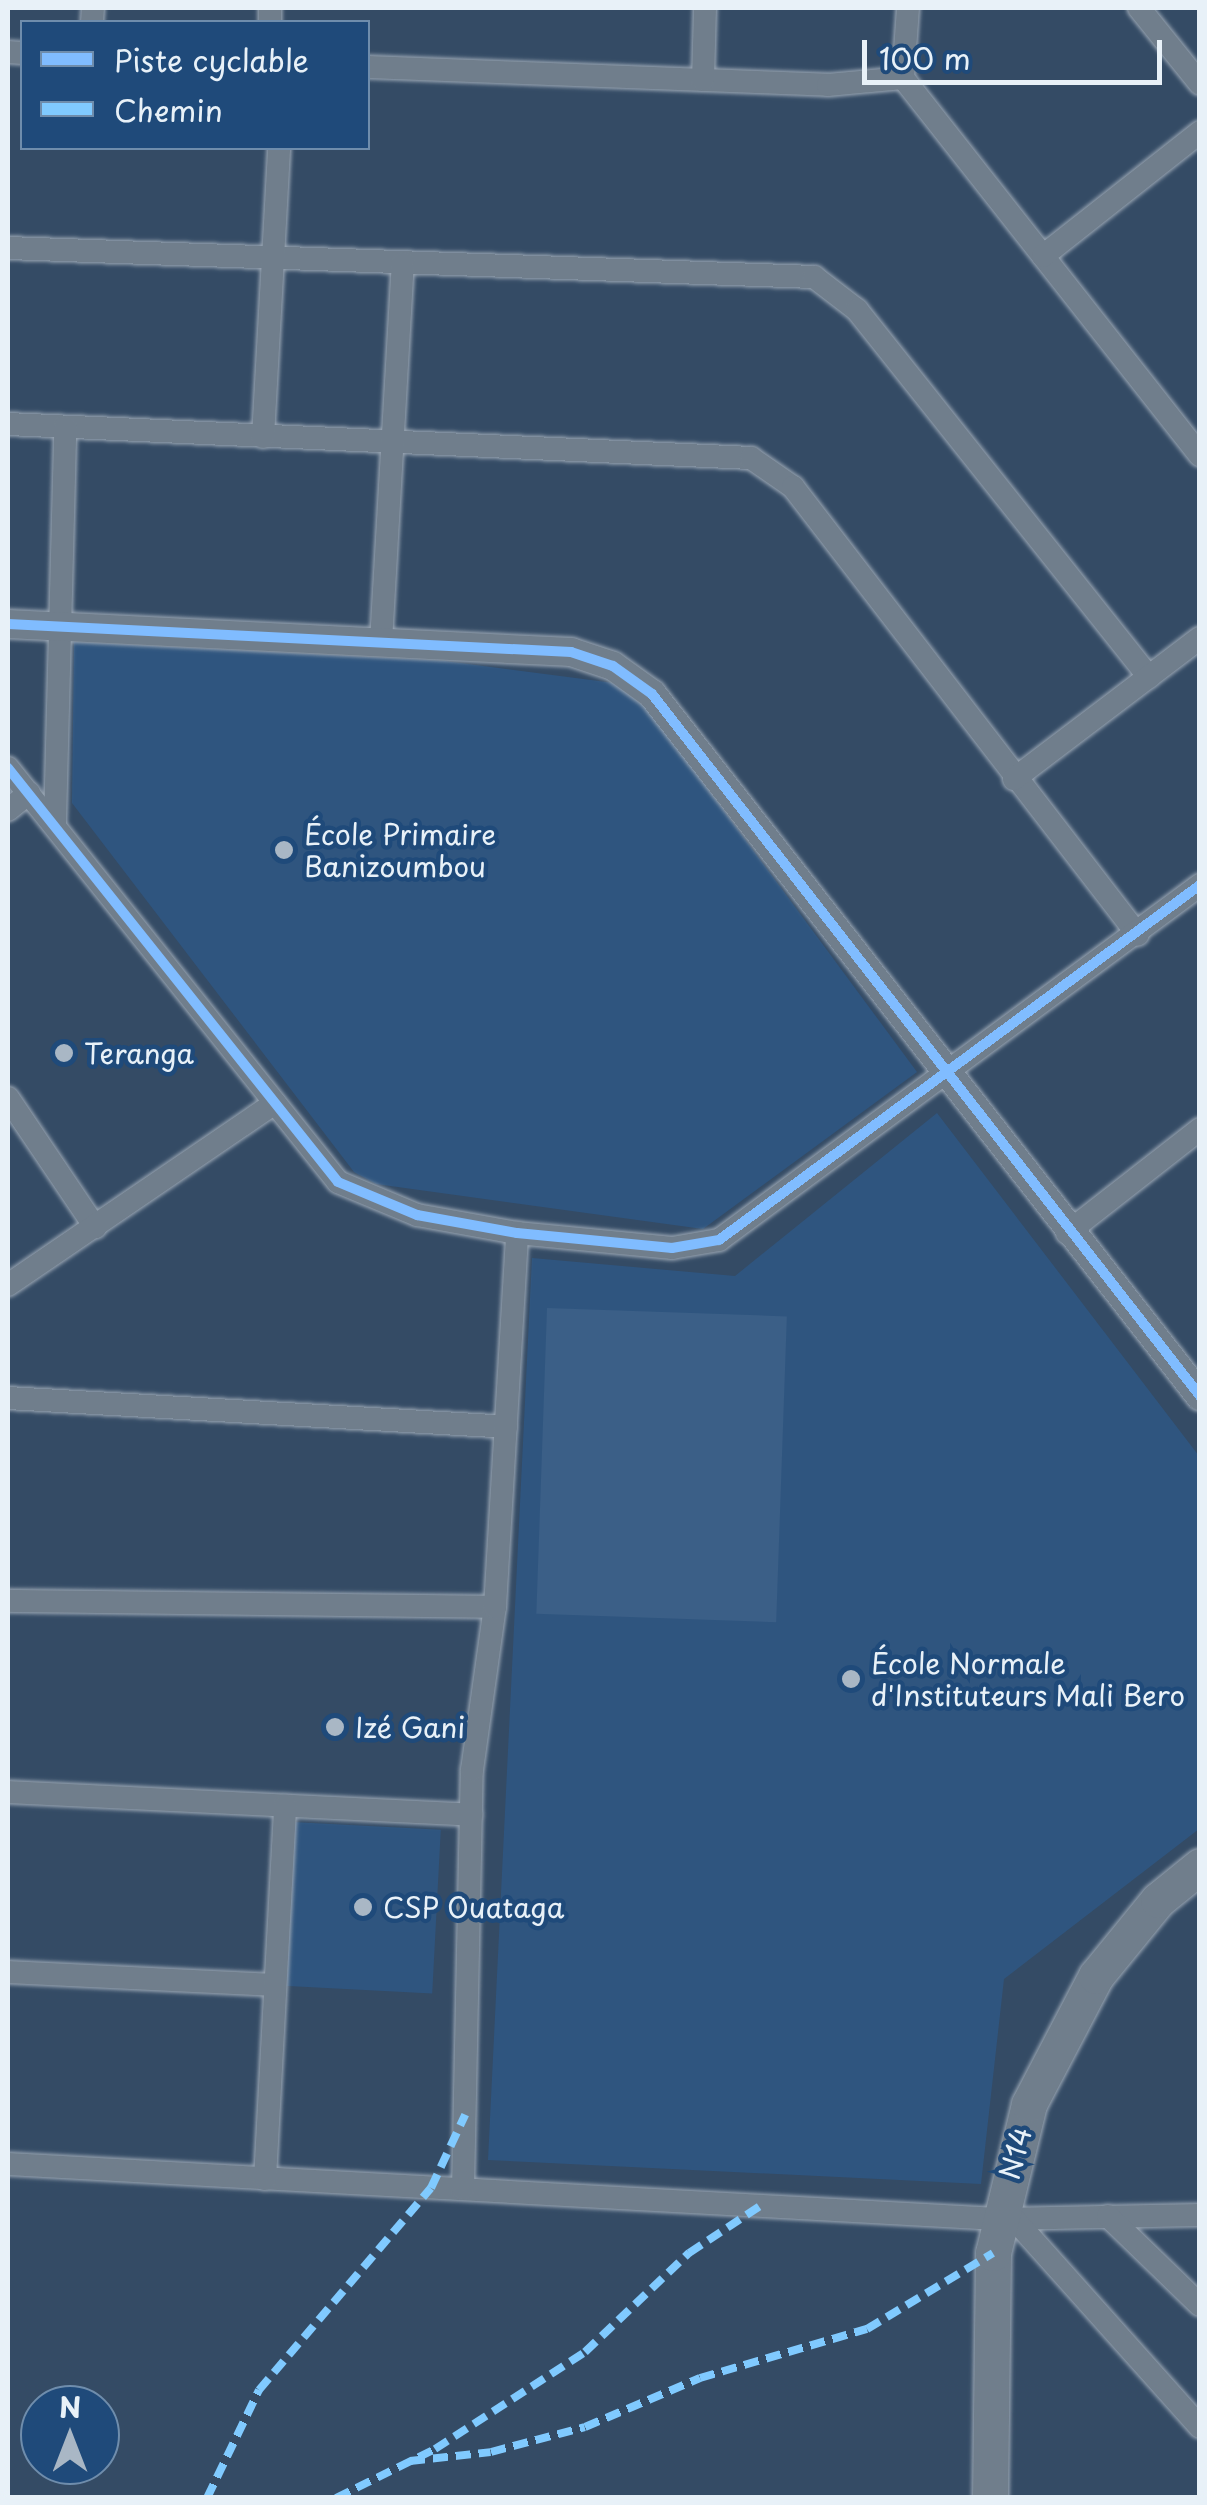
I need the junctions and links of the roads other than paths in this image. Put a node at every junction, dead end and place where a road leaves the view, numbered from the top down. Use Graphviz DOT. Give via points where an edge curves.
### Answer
graph roads {
  1 [pos="705,8"];
  2 [pos="908,8"];
  3 [pos="1139,8"];
  4 [pos="370,67"];
  5 [pos="902,78"];
  6 [pos="703,80"];
  7 [pos="1200,84"];
  8 [pos="1200,132"];
  9 [pos="278,150"];
  10 [pos="8,248"];
  11 [pos="1043,256"];
  12 [pos="273,258"];
  13 [pos="403,264"];
  14 [pos="8,424"];
  15 [pos="65,427"];
  16 [pos="264,437"];
  17 [pos="394,444"];
  18 [pos="1200,455"];
  19 [pos="8,624"];
  20 [pos="58,629"];
  21 [pos="1200,638"];
  22 [pos="381,642"];
  23 [pos="1149,677"];
  24 [pos="8,768"];
  25 [pos="1014,779"];
  26 [pos="29,793"];
  27 [pos="8,810"];
  28 [pos="55,822"];
  29 [pos="1200,885"];
  30 [pos="1138,935"];
  31 [pos="950,1075"];
  32 [pos="8,1098"];
  33 [pos="275,1103"];
  34 [pos="1200,1129"];
  35 [pos="96,1227"];
  36 [pos="517,1233"];
  37 [pos="1067,1233"];
  38 [pos="8,1285"];
  39 [pos="1200,1396"];
  40 [pos="8,1398"];
  41 [pos="506,1427"];
  42 [pos="8,1601"];
  43 [pos="495,1607"];
  44 [pos="8,1792"];
  45 [pos="284,1806"];
  46 [pos="472,1815"];
  47 [pos="1200,1866"];
  48 [pos="8,1972"];
  49 [pos="275,1985"];
  50 [pos="8,2164"];
  51 [pos="266,2178"];
  52 [pos="463,2189"];
  53 [pos="1108,2216"];
  54 [pos="1200,2216"];
  55 [pos="1006,2219"];
  56 [pos="1200,2304"];
  57 [pos="1200,2427"];
  58 [pos="990,2498"];
  1 -- 6 [label="street"];
  2 -- 5 [label="street"];
  3 -- 7 [label="street"];
  4 -- 6 [label="street"];
  5 -- 6 [label="street"];
  5 -- 11 [label="street"];
  8 -- 11 [label="street"];
  9 -- 12 [label="street"];
  10 -- 12 [label="street"];
  11 -- 18 [label="street"];
  12 -- 13 [label="street"];
  12 -- 16 [label="street"];
  13 -- 17 [label="street"];
  13 -- 23 [label="street" via="814,278 838,290"];
  14 -- 15 [label="street"];
  15 -- 16 [label="street"];
  15 -- 20 [label="street"];
  16 -- 17 [label="street"];
  17 -- 22 [label="street"];
  17 -- 25 [label="street" via="722,456 772,468"];
  19 -- 20 [label="street"];
  20 -- 22 [label="street"];
  20 -- 28 [label="street"];
  21 -- 23 [label="street"];
  22 -- 31 [label="street" via="571,652 613,666 652,694"];
  23 -- 25 [label="street"];
  24 -- 26 [label="street"];
  25 -- 30 [label="street"];
  26 -- 27 [label="street"];
  26 -- 28 [label="street"];
  28 -- 33 [label="street"];
  29 -- 30 [label="street"];
  30 -- 31 [label="street"];
  31 -- 36 [label="street" via="719,1240 672,1248"];
  31 -- 37 [label="street"];
  32 -- 35 [label="street"];
  33 -- 35 [label="street"];
  33 -- 36 [label="street" via="338,1182 417,1216"];
  34 -- 37 [label="street"];
  35 -- 38 [label="street"];
  36 -- 41 [label="street"];
  37 -- 39 [label="street"];
  40 -- 41 [label="street"];
  41 -- 43 [label="street"];
  42 -- 43 [label="street"];
  43 -- 46 [label="street"];
  44 -- 45 [label="street"];
  45 -- 46 [label="street"];
  45 -- 49 [label="street"];
  46 -- 52 [label="street"];
  47 -- 55 [label="main road, N14" via="1158,1900 1096,1976 1048,2056"];
  48 -- 49 [label="street"];
  49 -- 51 [label="street"];
  50 -- 51 [label="street"];
  51 -- 52 [label="street"];
  52 -- 55 [label="street"];
  53 -- 54 [label="street"];
  53 -- 55 [label="street"];
  53 -- 56 [label="street"];
  55 -- 57 [label="street"];
  55 -- 58 [label="main road, N14"];
}
